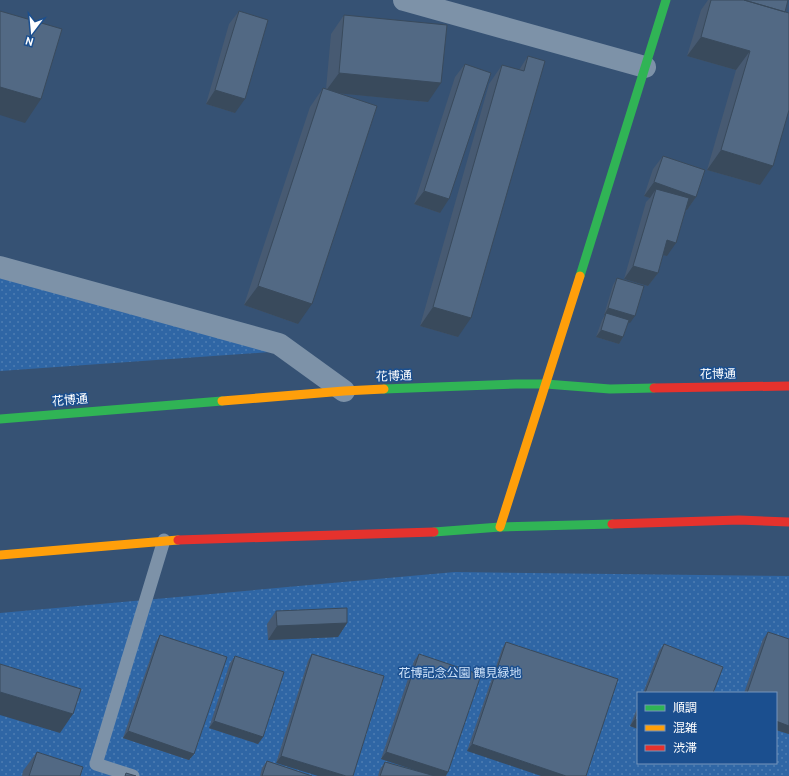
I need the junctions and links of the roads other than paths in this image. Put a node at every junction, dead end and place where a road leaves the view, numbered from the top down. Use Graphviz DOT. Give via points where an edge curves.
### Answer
graph roads {
  1 [pos="404,0"];
  2 [pos="666,0"];
  3 [pos="645,67"];
  4 [pos="0,267"];
  5 [pos="546,384"];
  6 [pos="789,386"];
  7 [pos="344,391"];
  8 [pos="0,419"];
  9 [pos="789,522"];
  10 [pos="500,527"];
  11 [pos="164,540"];
  12 [pos="0,555"];
  13 [pos="133,776"];
  1 -- 3 [label="street"];
  2 -- 3 [label="street"];
  3 -- 5 [label="street"];
  4 -- 7 [label="street" via="279,344"];
  5 -- 6 [label="street, 花博通" via="610,389"];
  5 -- 7 [label="street, 花博通"];
  5 -- 10 [label="street"];
  7 -- 8 [label="street, 花博通"];
  9 -- 10 [label="street" via="739,520"];
  10 -- 11 [label="street" via="440,532"];
  11 -- 12 [label="street"];
  11 -- 13 [label="lane" via="96,764"];
}
